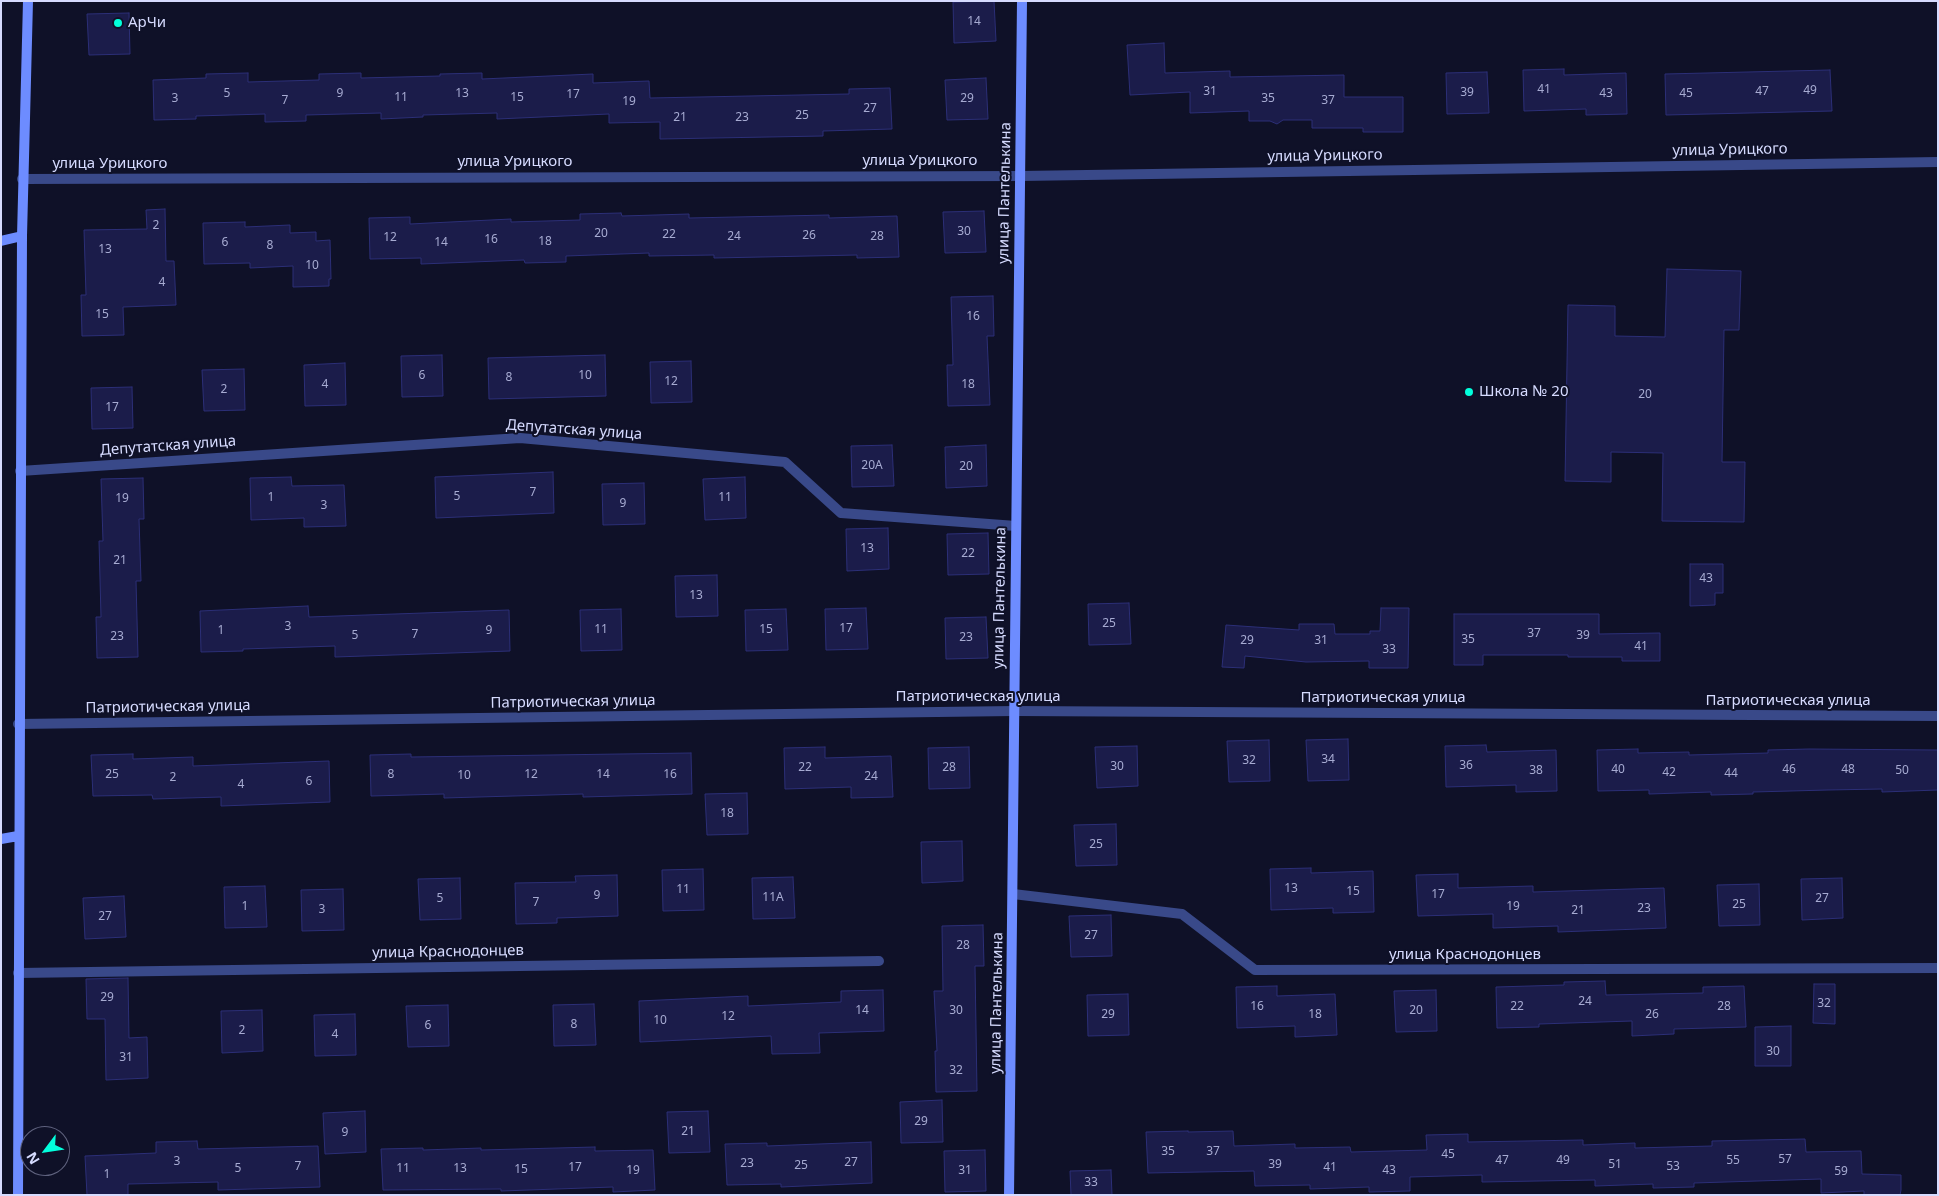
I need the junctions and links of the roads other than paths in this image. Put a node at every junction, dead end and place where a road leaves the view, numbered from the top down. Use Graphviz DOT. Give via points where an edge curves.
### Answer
graph roads {
  1 [pos="28,1"];
  2 [pos="1022,1"];
  3 [pos="1938,162"];
  4 [pos="1020,176"];
  5 [pos="22,179"];
  6 [pos="22,236"];
  7 [pos="1,241"];
  8 [pos="20,471"];
  9 [pos="1016,526"];
  10 [pos="1014,711"];
  11 [pos="1938,716"];
  12 [pos="18,724"];
  13 [pos="18,836"];
  14 [pos="1,839"];
  15 [pos="1013,894"];
  16 [pos="880,961"];
  17 [pos="1938,968"];
  18 [pos="18,973"];
  19 [pos="18,1195"];
  20 [pos="1009,1195"];
  1 -- 5 [label="main road"];
  2 -- 4 [label="main road, улица Пантелькина"];
  3 -- 4 [label="street, улица Урицкого"];
  4 -- 5 [label="street, улица Урицкого"];
  4 -- 9 [label="main road, улица Пантелькина"];
  5 -- 6 [label="main road"];
  6 -- 7 [label="main road"];
  6 -- 8 [label="main road"];
  8 -- 9 [label="street, Депутатская улица" via="520,438 785,462 841,513"];
  8 -- 12 [label="main road"];
  9 -- 10 [label="main road, улица Пантелькина"];
  10 -- 11 [label="street, Патриотическая улица"];
  10 -- 12 [label="street, Патриотическая улица"];
  10 -- 15 [label="main road, улица Пантелькина"];
  12 -- 13 [label="main road"];
  13 -- 14 [label="main road"];
  13 -- 18 [label="main road"];
  15 -- 17 [label="street, улица Краснодонцев" via="1182,914 1256,970"];
  15 -- 20 [label="main road, улица Пантелькина"];
  16 -- 18 [label="street, улица Краснодонцев"];
  18 -- 19 [label="main road"];
}
